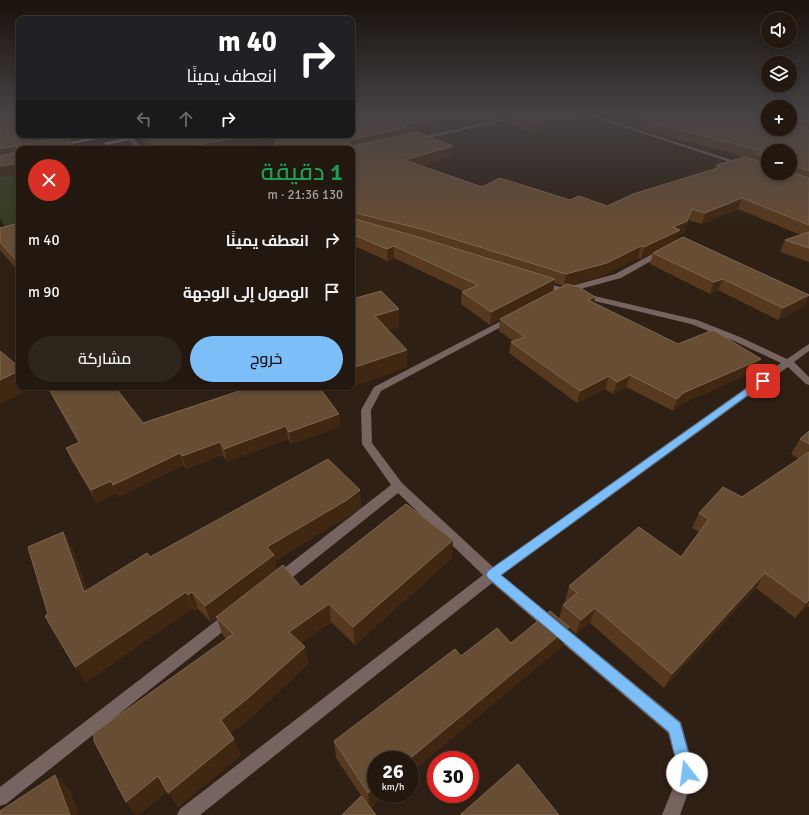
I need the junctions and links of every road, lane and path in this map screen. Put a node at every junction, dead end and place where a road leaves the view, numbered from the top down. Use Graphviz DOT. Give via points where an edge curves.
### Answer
graph roads {
  1 [pos="698,150"];
  2 [pos="761,170"];
  3 [pos="671,248"];
  4 [pos="534,281"];
  5 [pos="564,291"];
  6 [pos="550,298"];
  7 [pos="516,317"];
  8 [pos="809,347"];
  9 [pos="788,363"];
  10 [pos="809,382"];
  11 [pos="398,486"];
  12 [pos="492,575"];
  13 [pos="268,588"];
  14 [pos="243,608"];
  15 [pos="0,798"];
  16 [pos="189,814"];
  17 [pos="671,815"];
  1 -- 2 [label="street"];
  3 -- 5 [label="street" via="618,276"];
  4 -- 5 [label="street"];
  5 -- 6 [label="street"];
  5 -- 9 [label="street" via="694,322"];
  7 -- 11 [label="street" via="377,390 366,410 367,444"];
  8 -- 9 [label="street"];
  9 -- 10 [label="street"];
  9 -- 12 [label="street"];
  11 -- 12 [label="street"];
  11 -- 13 [label="street"];
  12 -- 16 [label="street"];
  12 -- 17 [label="street" via="675,728 687,773"];
  14 -- 15 [label="street"];
}
